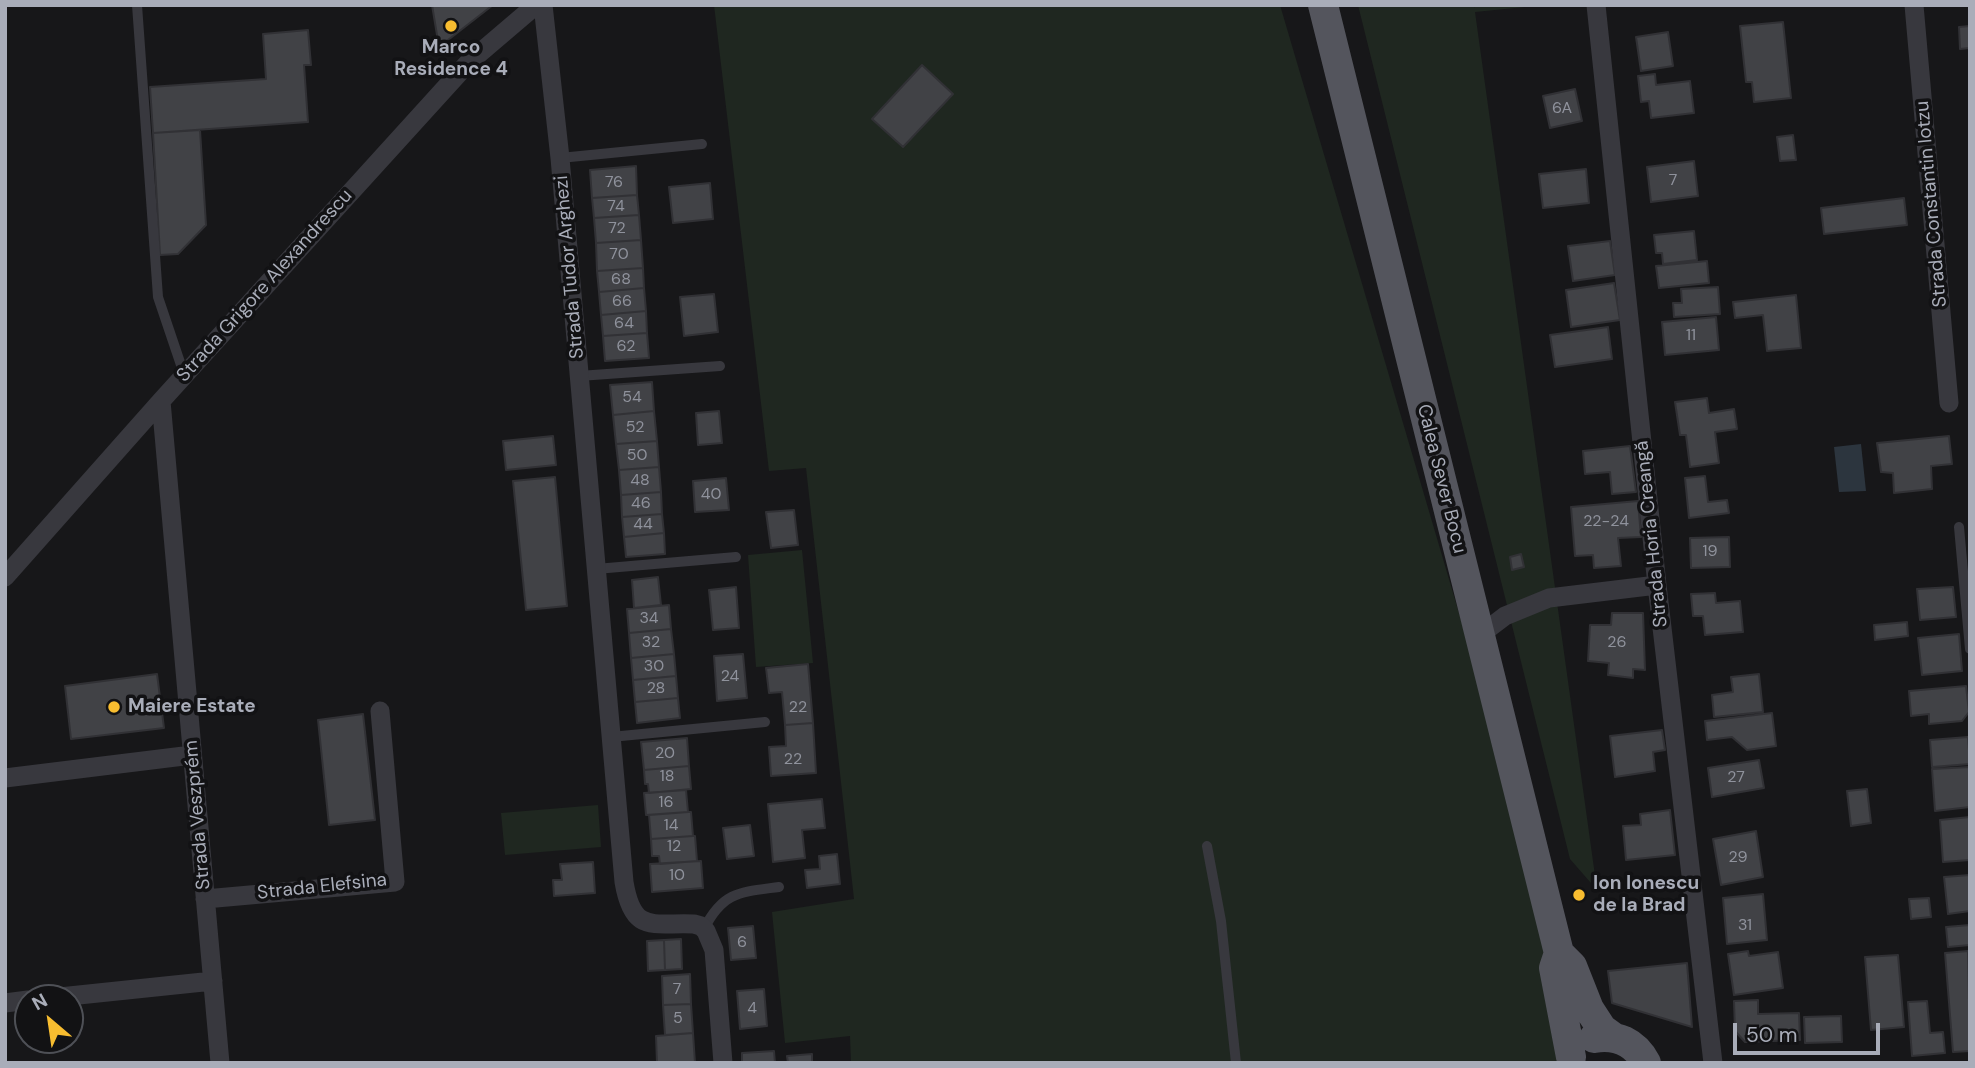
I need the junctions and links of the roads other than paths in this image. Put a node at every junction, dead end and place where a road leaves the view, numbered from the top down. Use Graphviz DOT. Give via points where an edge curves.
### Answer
graph roads {
  1 [pos="137,5"];
  2 [pos="536,5"];
  3 [pos="543,5"];
  4 [pos="1323,5"];
  5 [pos="1596,5"];
  6 [pos="1914,5"];
  7 [pos="702,144"];
  8 [pos="560,158"];
  9 [pos="720,366"];
  10 [pos="184,375"];
  11 [pos="579,376"];
  12 [pos="161,401"];
  13 [pos="1949,403"];
  14 [pos="1959,527"];
  15 [pos="736,557"];
  16 [pos="596,569"];
  17 [pos="5,577"];
  18 [pos="1657,585"];
  19 [pos="1480,635"];
  20 [pos="1970,649"];
  21 [pos="380,711"];
  22 [pos="765,722"];
  23 [pos="611,737"];
  24 [pos="192,755"];
  25 [pos="5,778"];
  26 [pos="1207,846"];
  27 [pos="779,887"];
  28 [pos="205,899"];
  29 [pos="704,929"];
  30 [pos="1559,953"];
  31 [pos="213,981"];
  32 [pos="84,994"];
  33 [pos="1614,1037"];
  34 [pos="1569,1060"];
  35 [pos="220,1063"];
  36 [pos="723,1063"];
  37 [pos="1236,1063"];
  38 [pos="1646,1063"];
  39 [pos="1713,1063"];
  1 -- 10 [label="lane" via="158,297"];
  2 -- 10 [label="street, Strada Grigore Alexandrescu" via="468,63"];
  3 -- 8 [label="street, Strada Tudor Arghezi"];
  4 -- 19 [label="main road, Calea Sever Bocu"];
  5 -- 18 [label="street, Strada Horia Creangă"];
  6 -- 13 [label="street, Strada Constantin Iotzu"];
  7 -- 8 [label="lane, Strada Tudor Arghezi"];
  8 -- 11 [label="street, Strada Tudor Arghezi"];
  9 -- 11 [label="lane, Strada Tudor Arghezi"];
  10 -- 12 [label="street, Strada Grigore Alexandrescu"];
  11 -- 16 [label="street, Strada Tudor Arghezi"];
  12 -- 17 [label="street, Strada Grigore Alexandrescu"];
  12 -- 24 [label="street, Strada Veszprém"];
  14 -- 20 [label="lane"];
  15 -- 16 [label="lane"];
  16 -- 23 [label="street, Strada Tudor Arghezi"];
  18 -- 19 [label="street" via="1549,598 1505,616"];
  18 -- 39 [label="street, Strada Horia Creangă"];
  19 -- 30 [label="main road, Calea Sever Bocu"];
  21 -- 28 [label="street, Strada Elefsina" via="395,882"];
  22 -- 23 [label="lane"];
  23 -- 29 [label="street, Strada Tudor Arghezi" via="630,905 648,924 694,924"];
  24 -- 25 [label="street"];
  24 -- 28 [label="street, Strada Veszprém"];
  26 -- 37 [label="lane" via="1221,921"];
  27 -- 29 [label="lane" via="733,895"];
  28 -- 31 [label="street, Strada Veszprém"];
  29 -- 36 [label="street" via="715,960"];
  30 -- 33 [label="main road, Calea Sever Bocu" via="1572,966 1602,1029"];
  30 -- 34 [label="main road, Calea Sever Bocu" via="1554,968"];
  31 -- 32 [label="street"];
  31 -- 35 [label="street, Strada Veszprém"];
  33 -- 34 [label="main road" via="1587,1041"];
  33 -- 38 [label="main road, Calea Sever Bocu" via="1634,1046"];
}
